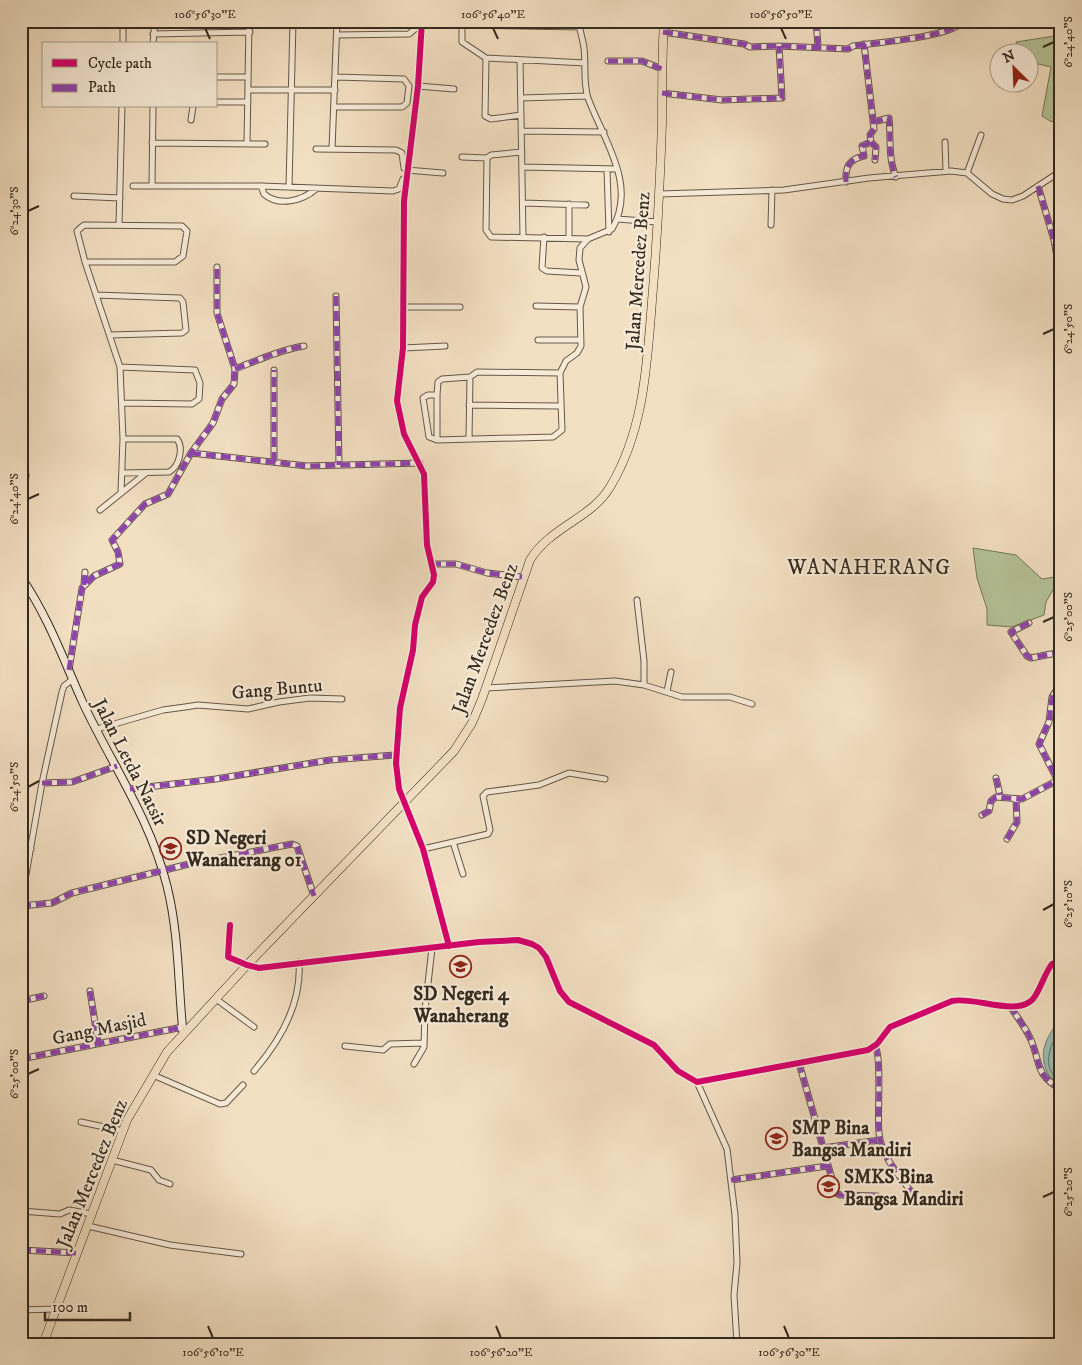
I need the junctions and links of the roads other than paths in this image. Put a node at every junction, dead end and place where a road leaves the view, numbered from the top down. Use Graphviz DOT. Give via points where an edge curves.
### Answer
graph roads {
  1 [pos="122,21"];
  2 [pos="155,21"];
  3 [pos="249,21"];
  4 [pos="293,21"];
  5 [pos="337,21"];
  6 [pos="416,21"];
  7 [pos="422,21"];
  8 [pos="664,21"];
  9 [pos="816,21"];
  10 [pos="963,21"];
  11 [pos="462,23"];
  12 [pos="579,24"];
  13 [pos="250,32"];
  14 [pos="663,32"];
  15 [pos="154,34"];
  16 [pos="337,36"];
  17 [pos="123,42"];
  18 [pos="153,42"];
  19 [pos="864,44"];
  20 [pos="779,46"];
  21 [pos="818,46"];
  22 [pos="486,58"];
  23 [pos="520,60"];
  24 [pos="608,61"];
  25 [pos="585,63"];
  26 [pos="662,70"];
  27 [pos="218,77"];
  28 [pos="248,77"];
  29 [pos="336,77"];
  30 [pos="418,86"];
  31 [pos="454,89"];
  32 [pos="248,90"];
  33 [pos="291,90"];
  34 [pos="335,90"];
  35 [pos="662,93"];
  36 [pos="587,96"];
  37 [pos="521,98"];
  38 [pos="218,102"];
  39 [pos="248,102"];
  40 [pos="334,107"];
  41 [pos="122,108"];
  42 [pos="153,108"];
  43 [pos="193,108"];
  44 [pos="521,115"];
  45 [pos="192,120"];
  46 [pos="873,122"];
  47 [pos="521,131"];
  48 [pos="604,132"];
  49 [pos="980,136"];
  50 [pos="871,142"];
  51 [pos="945,142"];
  52 [pos="152,143"];
  53 [pos="247,144"];
  54 [pos="265,144"];
  55 [pos="332,149"];
  56 [pos="316,150"];
  57 [pos="522,152"];
  58 [pos="462,157"];
  59 [pos="487,158"];
  60 [pos="874,160"];
  61 [pos="522,167"];
  62 [pos="607,169"];
  63 [pos="617,169"];
  64 [pos="406,170"];
  65 [pos="946,171"];
  66 [pos="1061,171"];
  67 [pos="443,173"];
  68 [pos="967,173"];
  69 [pos="1055,175"];
  70 [pos="896,177"];
  71 [pos="1061,177"];
  72 [pos="846,182"];
  73 [pos="133,186"];
  74 [pos="152,186"];
  75 [pos="260,186"];
  76 [pos="1038,186"];
  77 [pos="288,187"];
  78 [pos="316,189"];
  79 [pos="772,190"];
  80 [pos="659,194"];
  81 [pos="74,196"];
  82 [pos="120,198"];
  83 [pos="522,203"];
  84 [pos="569,204"];
  85 [pos="586,205"];
  86 [pos="617,219"];
  87 [pos="658,222"];
  88 [pos="119,224"];
  89 [pos="771,226"];
  90 [pos="609,232"];
  91 [pos="523,237"];
  92 [pos="544,237"];
  93 [pos="569,238"];
  94 [pos="588,239"];
  95 [pos="84,262"];
  96 [pos="217,267"];
  97 [pos="581,273"];
  98 [pos="1061,280"];
  99 [pos="96,294"];
  100 [pos="336,296"];
  101 [pos="536,306"];
  102 [pos="403,307"];
  103 [pos="460,307"];
  104 [pos="580,307"];
  105 [pos="110,335"];
  106 [pos="538,340"];
  107 [pos="580,340"];
  108 [pos="304,346"];
  109 [pos="445,346"];
  110 [pos="403,348"];
  111 [pos="120,367"];
  112 [pos="235,369"];
  113 [pos="274,370"];
  114 [pos="560,373"];
  115 [pos="470,377"];
  116 [pos="437,395"];
  117 [pos="122,403"];
  118 [pos="470,405"];
  119 [pos="560,406"];
  120 [pos="123,439"];
  121 [pos="469,439"];
  122 [pos="437,440"];
  123 [pos="191,453"];
  124 [pos="21,458"];
  125 [pos="274,462"];
  126 [pos="420,463"];
  127 [pos="339,465"];
  128 [pos="122,473"];
  129 [pos="146,473"];
  130 [pos="121,492"];
  131 [pos="21,499"];
  132 [pos="100,510"];
  133 [pos="431,564"];
  134 [pos="85,572"];
  135 [pos="522,577"];
  136 [pos="21,578"];
  137 [pos="84,585"];
  138 [pos="637,600"];
  139 [pos="1029,623"];
  140 [pos="1061,652"];
  141 [pos="69,670"];
  142 [pos="671,672"];
  143 [pos="73,679"];
  144 [pos="1061,683"];
  145 [pos="644,685"];
  146 [pos="486,688"];
  147 [pos="667,691"];
  148 [pos="342,699"];
  149 [pos="752,704"];
  150 [pos="97,729"];
  151 [pos="396,755"];
  152 [pos="117,766"];
  153 [pos="996,778"];
  154 [pos="605,779"];
  155 [pos="1058,780"];
  156 [pos="42,783"];
  157 [pos="1061,787"];
  158 [pos="130,789"];
  159 [pos="1000,795"];
  160 [pos="1016,799"];
  161 [pos="404,805"];
  162 [pos="982,815"];
  163 [pos="1007,839"];
  164 [pos="453,842"];
  165 [pos="31,849"];
  166 [pos="423,849"];
  167 [pos="21,850"];
  168 [pos="163,871"];
  169 [pos="463,874"];
  170 [pos="24,878"];
  171 [pos="22,893"];
  172 [pos="314,896"];
  173 [pos="21,904"];
  174 [pos="230,924"];
  175 [pos="449,946"];
  176 [pos="432,948"];
  177 [pos="1061,960"];
  178 [pos="300,962"];
  179 [pos="247,965"];
  180 [pos="90,991"];
  181 [pos="44,996"];
  182 [pos="216,999"];
  183 [pos="21,1000"];
  184 [pos="1010,1006"];
  185 [pos="254,1027"];
  186 [pos="183,1030"];
  187 [pos="98,1042"];
  188 [pos="424,1043"];
  189 [pos="346,1046"];
  190 [pos="874,1047"];
  191 [pos="21,1059"];
  192 [pos="800,1063"];
  193 [pos="414,1064"];
  194 [pos="254,1071"];
  195 [pos="152,1075"];
  196 [pos="697,1082"];
  197 [pos="243,1085"];
  198 [pos="1061,1089"];
  199 [pos="81,1122"];
  200 [pos="123,1130"];
  201 [pos="880,1140"];
  202 [pos="822,1148"];
  203 [pos="112,1160"];
  204 [pos="827,1166"];
  205 [pos="731,1180"];
  206 [pos="170,1184"];
  207 [pos="912,1193"];
  208 [pos="877,1196"];
  209 [pos="21,1211"];
  210 [pos="92,1214"];
  211 [pos="88,1226"];
  212 [pos="21,1250"];
  213 [pos="77,1253"];
  214 [pos="241,1254"];
  215 [pos="55,1309"];
  216 [pos="21,1310"];
  217 [pos="43,1344"];
  218 [pos="737,1344"];
  1 -- 17 [label="street"];
  2 -- 15 [label="street"];
  3 -- 13 [label="street"];
  4 -- 33 [label="street"];
  5 -- 16 [label="street"];
  6 -- 16 [label="street" via="416,28 410,34"];
  7 -- 30 [label="street"];
  8 -- 14 [label="main road, Jalan Mercedez Benz"];
  9 -- 21 [label="street"];
  10 -- 19 [label="street" via="955,28 927,35"];
  11 -- 12 [label="street"];
  11 -- 22 [label="street" via="462,42"];
  12 -- 25 [label="street"];
  13 -- 15 [label="street"];
  13 -- 28 [label="street"];
  14 -- 20 [label="street" via="750,47"];
  14 -- 26 [label="main road, Jalan Mercedez Benz"];
  15 -- 18 [label="street"];
  16 -- 29 [label="street"];
  19 -- 21 [label="street" via="848,49"];
  19 -- 46 [label="street"];
  20 -- 21 [label="street"];
  20 -- 35 [label="street" via="784,96 780,99 722,100"];
  22 -- 23 [label="street"];
  22 -- 44 [label="street" via="485,116 491,119"];
  23 -- 25 [label="street"];
  23 -- 37 [label="street"];
  24 -- 26 [label="street" via="642,61"];
  25 -- 36 [label="street"];
  26 -- 35 [label="main road, Jalan Mercedez Benz"];
  27 -- 28 [label="street"];
  28 -- 32 [label="street"];
  29 -- 34 [label="street"];
  29 -- 40 [label="street" via="404,79 409,86 407,103 402,107"];
  30 -- 31 [label="street"];
  30 -- 64 [label="street"];
  32 -- 33 [label="street"];
  32 -- 39 [label="street"];
  33 -- 34 [label="street"];
  33 -- 77 [label="street"];
  34 -- 40 [label="street"];
  35 -- 80 [label="main road, Jalan Mercedez Benz"];
  36 -- 37 [label="street"];
  36 -- 48 [label="street"];
  37 -- 44 [label="street"];
  38 -- 39 [label="street"];
  39 -- 53 [label="street"];
  40 -- 55 [label="street"];
  41 -- 82 [label="street"];
  42 -- 52 [label="street"];
  43 -- 45 [label="street"];
  44 -- 47 [label="street"];
  46 -- 50 [label="street"];
  46 -- 70 [label="street" via="889,118 890,164"];
  47 -- 48 [label="street"];
  47 -- 57 [label="street"];
  48 -- 63 [label="street"];
  49 -- 68 [label="street"];
  50 -- 60 [label="street" via="876,148"];
  50 -- 72 [label="street" via="862,146 864,156 854,158 848,165"];
  51 -- 65 [label="street"];
  52 -- 53 [label="street"];
  52 -- 74 [label="street"];
  53 -- 54 [label="street"];
  55 -- 56 [label="street"];
  55 -- 78 [label="street" via="400,151 403,181 394,191"];
  57 -- 59 [label="street"];
  57 -- 61 [label="street"];
  58 -- 59 [label="street"];
  59 -- 91 [label="street" via="487,232 491,237"];
  61 -- 62 [label="street"];
  61 -- 83 [label="street"];
  62 -- 63 [label="street"];
  62 -- 90 [label="street"];
  63 -- 86 [label="street" via="622,194"];
  64 -- 67 [label="street"];
  64 -- 102 [label="street"];
  65 -- 68 [label="street"];
  65 -- 70 [label="street"];
  66 -- 69 [label="street"];
  68 -- 76 [label="street" via="1002,199 1018,199"];
  69 -- 71 [label="street"];
  69 -- 76 [label="street"];
  70 -- 72 [label="street"];
  72 -- 79 [label="street"];
  73 -- 74 [label="street"];
  74 -- 75 [label="street"];
  75 -- 77 [label="street"];
  75 -- 78 [label="street" via="264,194 276,200 303,199"];
  76 -- 98 [label="street" via="1054,240"];
  77 -- 78 [label="street"];
  79 -- 80 [label="street"];
  79 -- 89 [label="street"];
  80 -- 87 [label="main road, Jalan Mercedez Benz"];
  81 -- 82 [label="street"];
  82 -- 88 [label="street"];
  83 -- 84 [label="street"];
  83 -- 91 [label="street"];
  84 -- 85 [label="street"];
  84 -- 93 [label="street"];
  86 -- 87 [label="street"];
  86 -- 90 [label="street"];
  87 -- 135 [label="main road, Jalan Mercedez Benz" via="649,345 642,403 634,436 604,495 544,541"];
  88 -- 95 [label="street" via="84,225 78,229"];
  88 -- 95 [label="street" via="182,226 188,236 183,256 175,262"];
  90 -- 94 [label="street"];
  91 -- 92 [label="street"];
  92 -- 93 [label="street"];
  92 -- 97 [label="street" via="543,269"];
  93 -- 94 [label="street"];
  94 -- 97 [label="street" via="579,254"];
  95 -- 99 [label="street"];
  96 -- 112 [label="street" via="217,312"];
  97 -- 104 [label="street" via="586,287"];
  99 -- 105 [label="street"];
  99 -- 105 [label="street" via="180,298 183,302 186,330 182,333"];
  100 -- 127 [label="street"];
  101 -- 104 [label="street"];
  102 -- 103 [label="street"];
  102 -- 110 [label="street"];
  104 -- 107 [label="street"];
  105 -- 111 [label="street"];
  106 -- 107 [label="street"];
  107 -- 114 [label="street" via="580,349 569,358"];
  108 -- 112 [label="street" via="282,349"];
  109 -- 110 [label="street"];
  110 -- 126 [label="street" via="396,401 398,418"];
  111 -- 117 [label="street"];
  111 -- 117 [label="street" via="195,370 200,383 199,399 192,404"];
  112 -- 123 [label="street" via="234,384 222,399 210,429"];
  113 -- 125 [label="street"];
  114 -- 115 [label="street" via="477,372"];
  114 -- 119 [label="street"];
  115 -- 116 [label="street" via="442,379 438,382"];
  115 -- 118 [label="street"];
  116 -- 122 [label="street"];
  116 -- 122 [label="street" via="425,396 422,404 429,437"];
  117 -- 120 [label="street"];
  118 -- 119 [label="street"];
  118 -- 121 [label="street"];
  119 -- 121 [label="street" via="562,430 553,437"];
  120 -- 128 [label="street"];
  120 -- 129 [label="street" via="179,441 180,453 172,470"];
  121 -- 122 [label="street"];
  123 -- 125 [label="street"];
  123 -- 137 [label="street" via="168,494 145,504 112,540 120,564 94,576"];
  124 -- 131 [label="street" via="25,475"];
  125 -- 127 [label="street"];
  126 -- 127 [label="street"];
  126 -- 133 [label="street" via="425,482 425,526"];
  128 -- 129 [label="street"];
  128 -- 130 [label="street"];
  129 -- 130 [label="street"];
  130 -- 132 [label="street"];
  133 -- 135 [label="street" via="456,564 487,573"];
  133 -- 151 [label="street" via="434,578 422,597 415,625 400,708"];
  134 -- 137 [label="street"];
  135 -- 146 [label="main road, Jalan Mercedez Benz"];
  136 -- 141 [label="street, Jalan Letda Natsir"];
  137 -- 141 [label="street"];
  138 -- 145 [label="street"];
  139 -- 140 [label="street" via="1011,632 1027,656"];
  141 -- 143 [label="street, Jalan Letda Natsir"];
  142 -- 147 [label="street"];
  143 -- 150 [label="street, Jalan Letda Natsir"];
  143 -- 156 [label="street" via="64,686"];
  144 -- 155 [label="street" via="1052,697 1049,722 1040,742"];
  145 -- 146 [label="street" via="610,681"];
  145 -- 147 [label="street"];
  146 -- 161 [label="main road, Jalan Mercedez Benz" via="472,723 460,742"];
  147 -- 149 [label="street" via="690,698 730,697"];
  148 -- 150 [label="street, Gang Buntu" via="310,698 248,709 198,705 163,710"];
  150 -- 152 [label="street, Jalan Letda Natsir"];
  151 -- 158 [label="street" via="330,760"];
  151 -- 161 [label="street" via="397,780"];
  152 -- 156 [label="street" via="72,782"];
  152 -- 158 [label="street, Jalan Letda Natsir"];
  153 -- 159 [label="street"];
  154 -- 164 [label="street" via="569,774 539,785 486,792 483,796 489,832"];
  155 -- 157 [label="street"];
  155 -- 160 [label="street" via="1030,796"];
  156 -- 165 [label="street"];
  158 -- 168 [label="street, Jalan Letda Natsir"];
  159 -- 160 [label="street"];
  159 -- 162 [label="street" via="993,798 989,811"];
  160 -- 163 [label="street" via="1016,827"];
  161 -- 166 [label="street"];
  161 -- 172 [label="main road, Jalan Mercedez Benz"];
  164 -- 166 [label="street"];
  164 -- 169 [label="street"];
  165 -- 167 [label="street"];
  165 -- 170 [label="street"];
  166 -- 175 [label="street"];
  168 -- 172 [label="street" via="295,844"];
  168 -- 173 [label="street" via="72,892 52,903"];
  168 -- 186 [label="street, Jalan Letda Natsir" via="176,940"];
  170 -- 171 [label="street"];
  171 -- 173 [label="street"];
  172 -- 179 [label="main road, Jalan Mercedez Benz"];
  174 -- 179 [label="street" via="227,956"];
  175 -- 176 [label="street"];
  175 -- 196 [label="street" via="512,940 532,944 544,953 560,991 569,1002 654,1045 678,1071"];
  176 -- 178 [label="street"];
  176 -- 188 [label="street"];
  177 -- 184 [label="street" via="1048,968 1031,1001"];
  178 -- 179 [label="street" via="259,968"];
  178 -- 194 [label="street" via="298,987 281,1036"];
  179 -- 182 [label="main road, Jalan Mercedez Benz"];
  180 -- 187 [label="street"];
  181 -- 183 [label="street"];
  182 -- 185 [label="street"];
  182 -- 186 [label="main road, Jalan Mercedez Benz"];
  184 -- 190 [label="street" via="952,1001 890,1027"];
  184 -- 198 [label="street" via="1031,1040 1043,1076"];
  186 -- 187 [label="street, Gang Masjid"];
  186 -- 195 [label="main road, Jalan Mercedez Benz"];
  187 -- 191 [label="street, Gang Masjid"];
  188 -- 189 [label="street" via="390,1044 383,1050"];
  188 -- 193 [label="street" via="424,1050"];
  190 -- 192 [label="street"];
  190 -- 201 [label="street" via="879,1057 877,1100"];
  192 -- 196 [label="street"];
  192 -- 202 [label="street"];
  195 -- 197 [label="street" via="220,1104 226,1103"];
  195 -- 200 [label="main road, Jalan Mercedez Benz"];
  196 -- 205 [label="street" via="727,1149"];
  199 -- 200 [label="street"];
  200 -- 203 [label="main road, Jalan Mercedez Benz"];
  201 -- 202 [label="street"];
  201 -- 207 [label="street" via="886,1155"];
  202 -- 204 [label="street"];
  203 -- 206 [label="street" via="152,1170 159,1180"];
  203 -- 210 [label="main road, Jalan Mercedez Benz"];
  204 -- 205 [label="street"];
  204 -- 208 [label="street" via="838,1195"];
  205 -- 218 [label="street" via="736,1245 734,1295"];
  209 -- 210 [label="street" via="60,1214 72,1210"];
  210 -- 211 [label="main road, Jalan Mercedez Benz"];
  211 -- 213 [label="main road, Jalan Mercedez Benz"];
  211 -- 214 [label="street" via="170,1245"];
  212 -- 213 [label="street"];
  213 -- 215 [label="main road, Jalan Mercedez Benz"];
  215 -- 216 [label="street"];
  215 -- 217 [label="main road, Jalan Mercedez Benz"];
}
